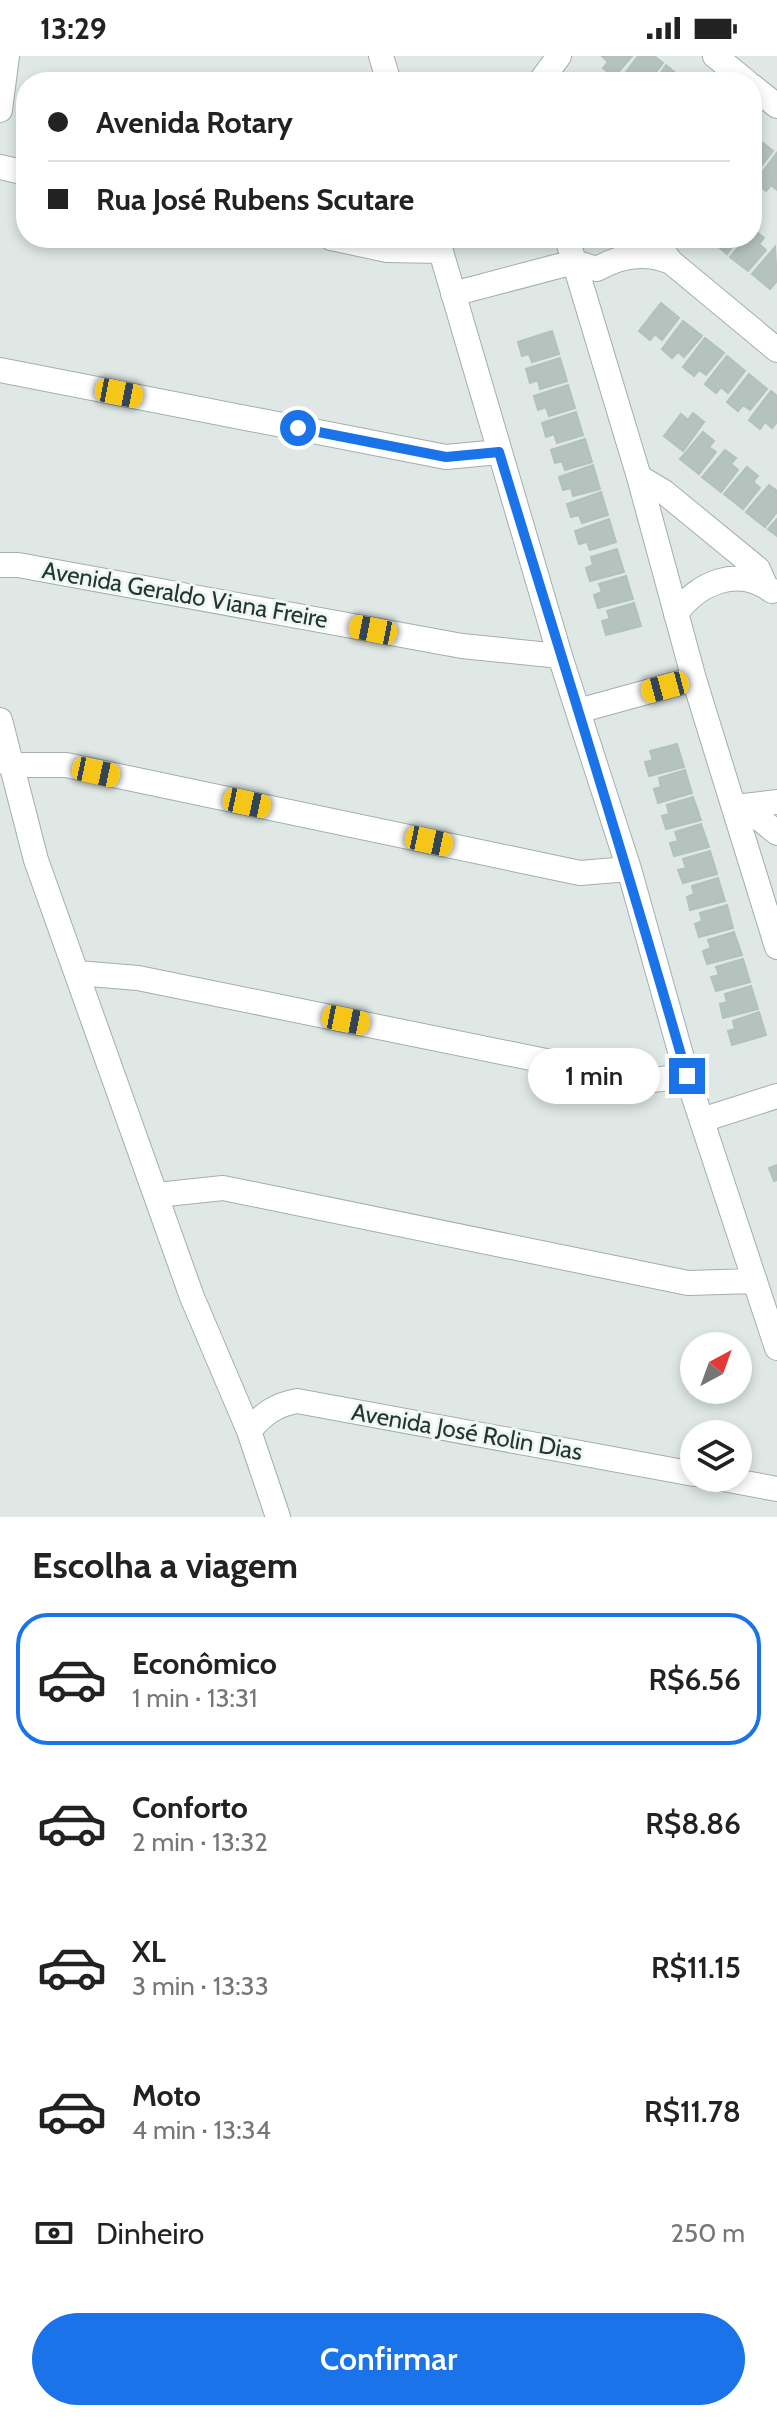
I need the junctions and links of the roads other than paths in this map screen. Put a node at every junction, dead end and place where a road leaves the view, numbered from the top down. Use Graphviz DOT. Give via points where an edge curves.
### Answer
graph roads {
  1 [pos="7,56"];
  2 [pos="715,56"];
  3 [pos="735,72"];
  4 [pos="0,110"];
  5 [pos="378,248"];
  6 [pos="404,248"];
  7 [pos="440,248"];
  8 [pos="570,248"];
  9 [pos="660,248"];
  10 [pos="574,262"];
  11 [pos="671,262"];
  12 [pos="453,294"];
  13 [pos="777,350"];
  14 [pos="0,370"];
  15 [pos="499,452"];
  16 [pos="639,477"];
  17 [pos="0,565"];
  18 [pos="771,590"];
  19 [pos="676,614"];
  20 [pos="560,656"];
  21 [pos="694,679"];
  22 [pos="578,711"];
  23 [pos="0,720"];
  24 [pos="9,765"];
  25 [pos="777,802"];
  26 [pos="734,807"];
  27 [pos="777,833"];
  28 [pos="629,869"];
  29 [pos="777,947"];
  30 [pos="77,973"];
  31 [pos="687,1076"];
  32 [pos="777,1096"];
  33 [pos="702,1120"];
  34 [pos="157,1195"];
  35 [pos="755,1281"];
  36 [pos="777,1348"];
  37 [pos="249,1431"];
  38 [pos="680,1471"];
  39 [pos="752,1484"];
  40 [pos="777,1489"];
  41 [pos="278,1517"];
  1 -- 4 [label="street"];
  2 -- 3 [label="street"];
  5 -- 6 [label="street"];
  7 -- 12 [label="street"];
  8 -- 10 [label="street"];
  9 -- 11 [label="street"];
  10 -- 11 [label="street" via="597,269 637,255"];
  10 -- 12 [label="street"];
  10 -- 16 [label="street"];
  11 -- 13 [label="street"];
  12 -- 15 [label="street"];
  14 -- 15 [label="street" via="446,457"];
  15 -- 20 [label="street"];
  16 -- 18 [label="street" via="758,569"];
  16 -- 19 [label="street"];
  17 -- 20 [label="street, Avenida Geraldo Viana Freire" via="462,646"];
  18 -- 19 [label="street" via="743,579 720,580 695,592"];
  19 -- 21 [label="street"];
  20 -- 22 [label="street"];
  21 -- 22 [label="street"];
  21 -- 26 [label="street"];
  22 -- 28 [label="street"];
  23 -- 24 [label="street"];
  24 -- 28 [label="street" via="66,765 580,873"];
  24 -- 30 [label="street"];
  25 -- 26 [label="street"];
  26 -- 27 [label="street" via="755,815"];
  26 -- 29 [label="street"];
  28 -- 31 [label="street"];
  30 -- 31 [label="street" via="138,978 644,1081"];
  30 -- 34 [label="street"];
  31 -- 33 [label="street"];
  32 -- 33 [label="street"];
  33 -- 35 [label="street"];
  34 -- 35 [label="street" via="223,1188 688,1283"];
  34 -- 37 [label="street" via="192,1297"];
  35 -- 36 [label="street"];
  37 -- 38 [label="street, Avenida José Rolin Dias" via="262,1415 297,1401"];
  37 -- 41 [label="street"];
  39 -- 40 [label="street"];
}
